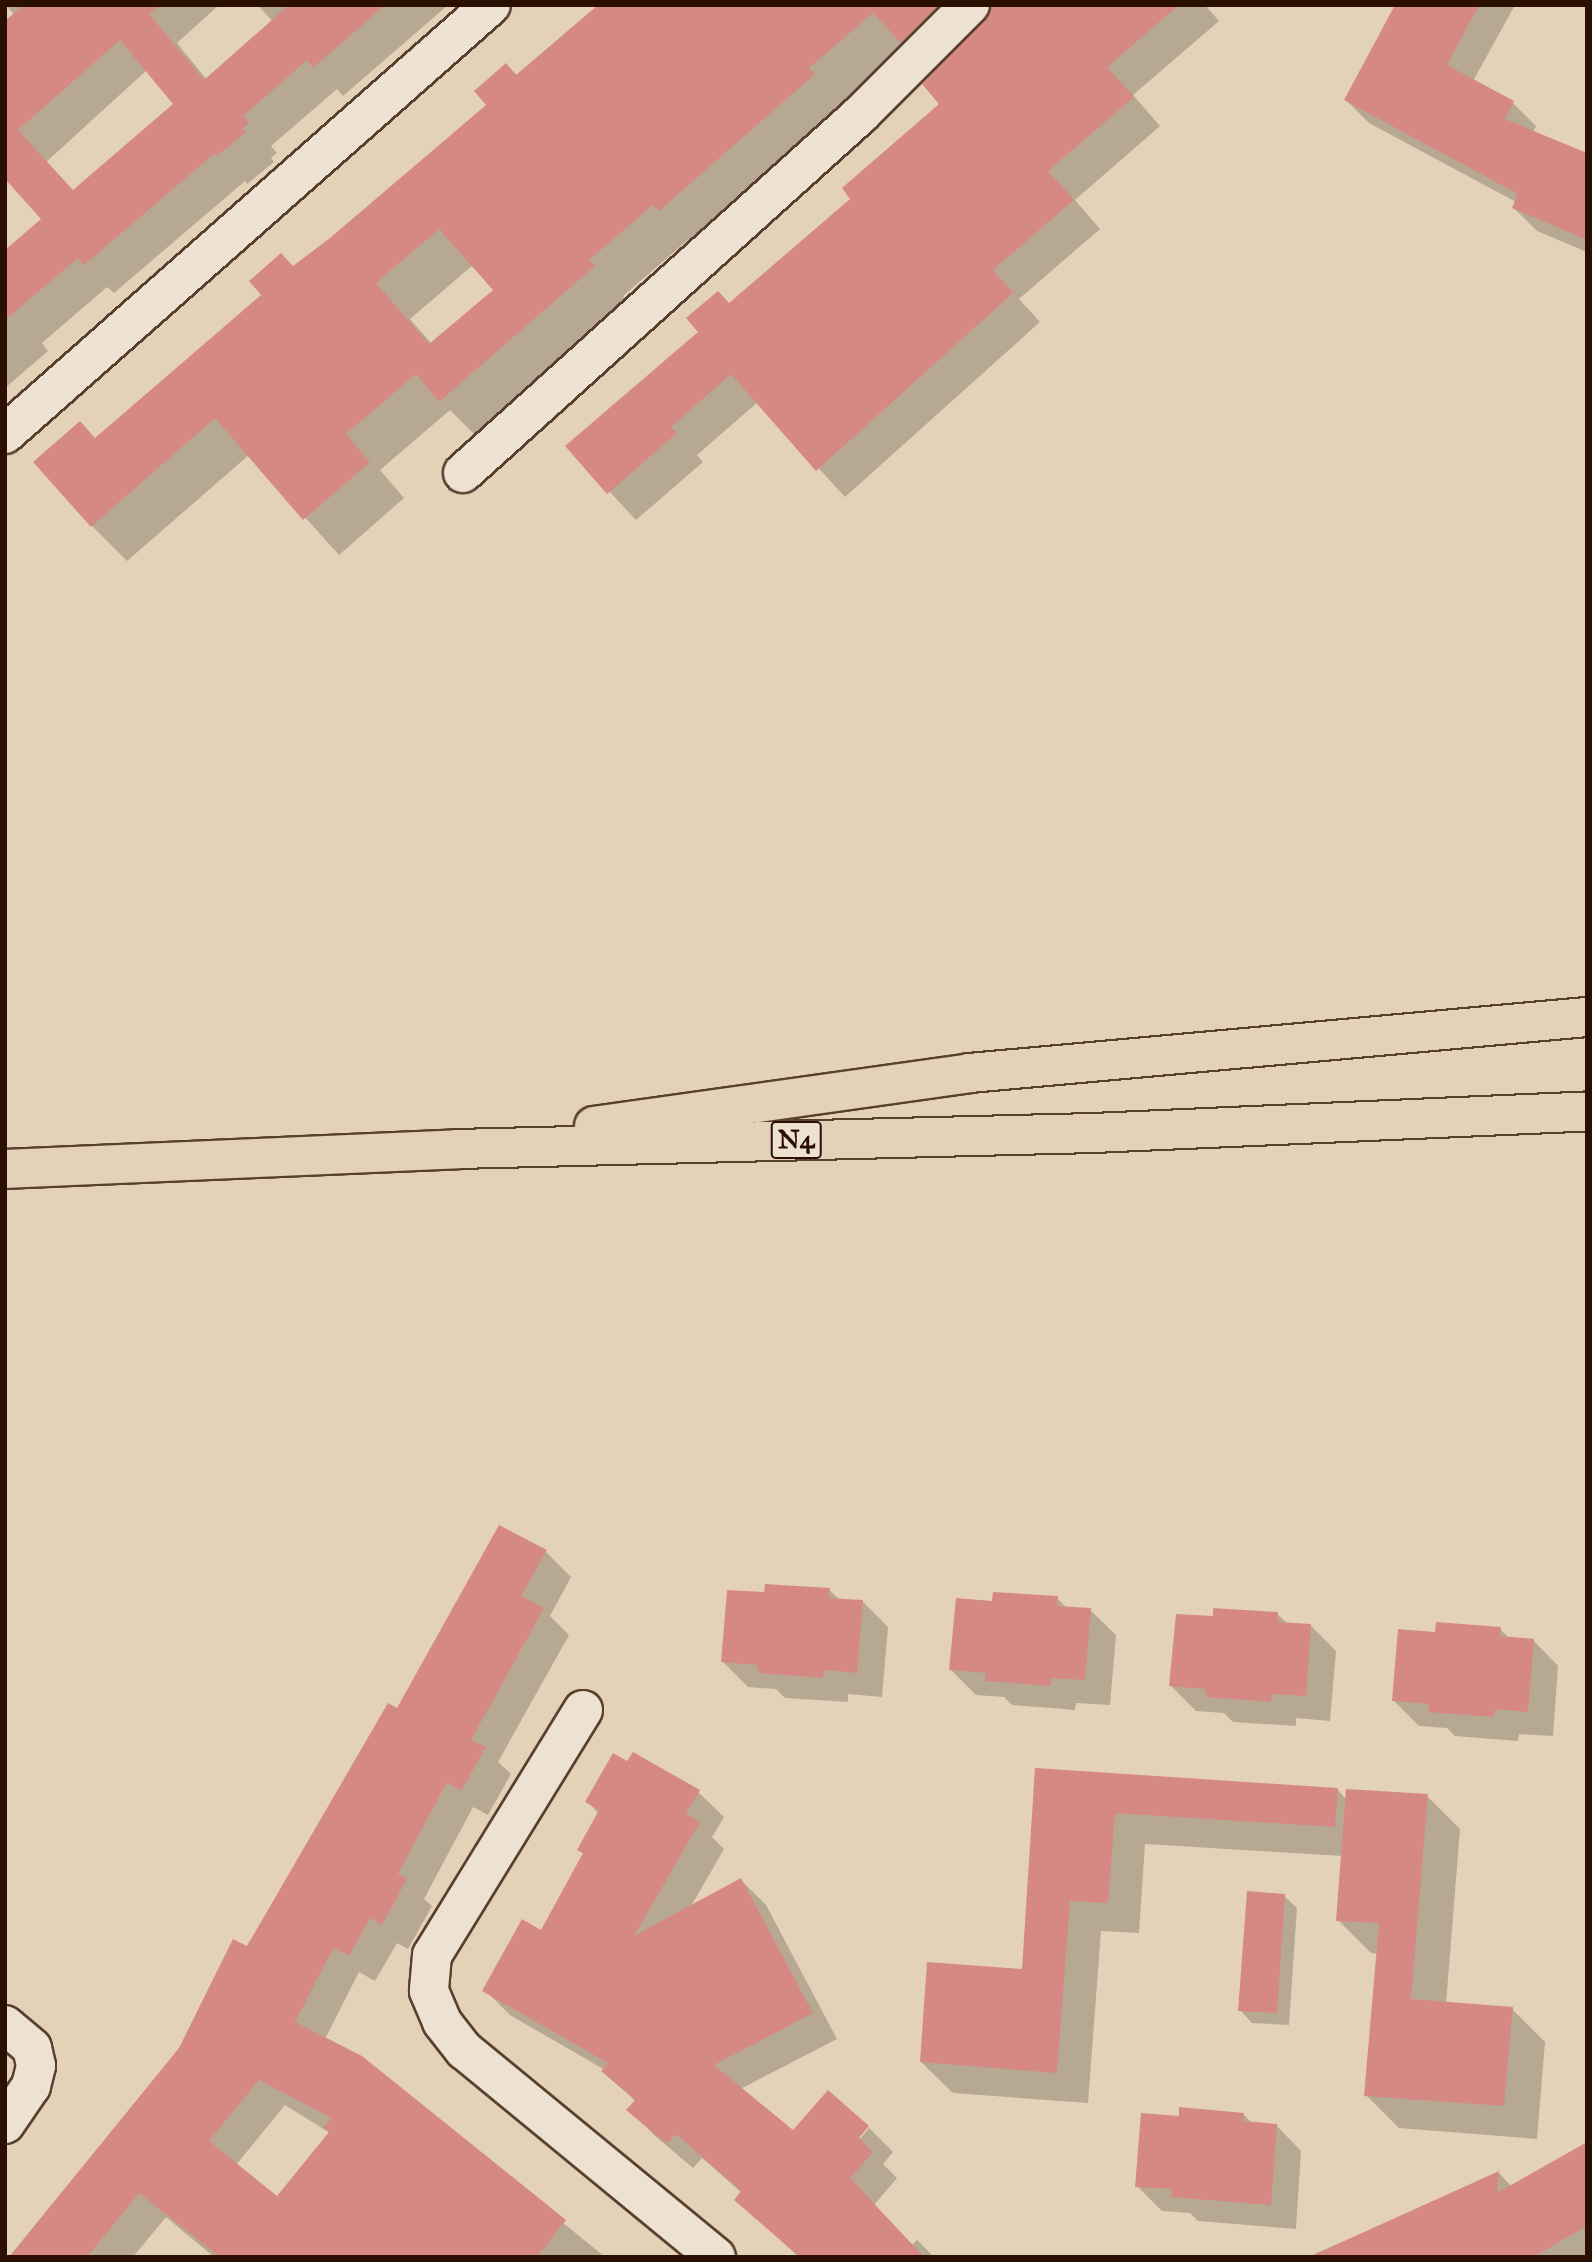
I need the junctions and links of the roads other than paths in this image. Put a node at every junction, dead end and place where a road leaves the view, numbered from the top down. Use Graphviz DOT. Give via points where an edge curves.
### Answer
graph roads {
  1 [pos="492,5"];
  2 [pos="970,5"];
  3 [pos="5,434"];
  4 [pos="463,472"];
  5 [pos="1587,1017"];
  6 [pos="1587,1111"];
  7 [pos="457,1149"];
  8 [pos="5,1169"];
  9 [pos="583,1710"];
  10 [pos="5,2025"];
  11 [pos="5,2124"];
  12 [pos="716,2257"];
  1 -- 3 [label="street"];
  2 -- 4 [label="street" via="861,114"];
  5 -- 7 [label="highway" via="970,1073 703,1108"];
  6 -- 7 [label="highway, N4" via="1093,1133"];
  7 -- 8 [label="highway, N4"];
  9 -- 12 [label="street" via="432,1955 429,1991 442,2022 464,2050"];
  10 -- 11 [label="street" via="32,2048 36,2066 31,2086"];
}
